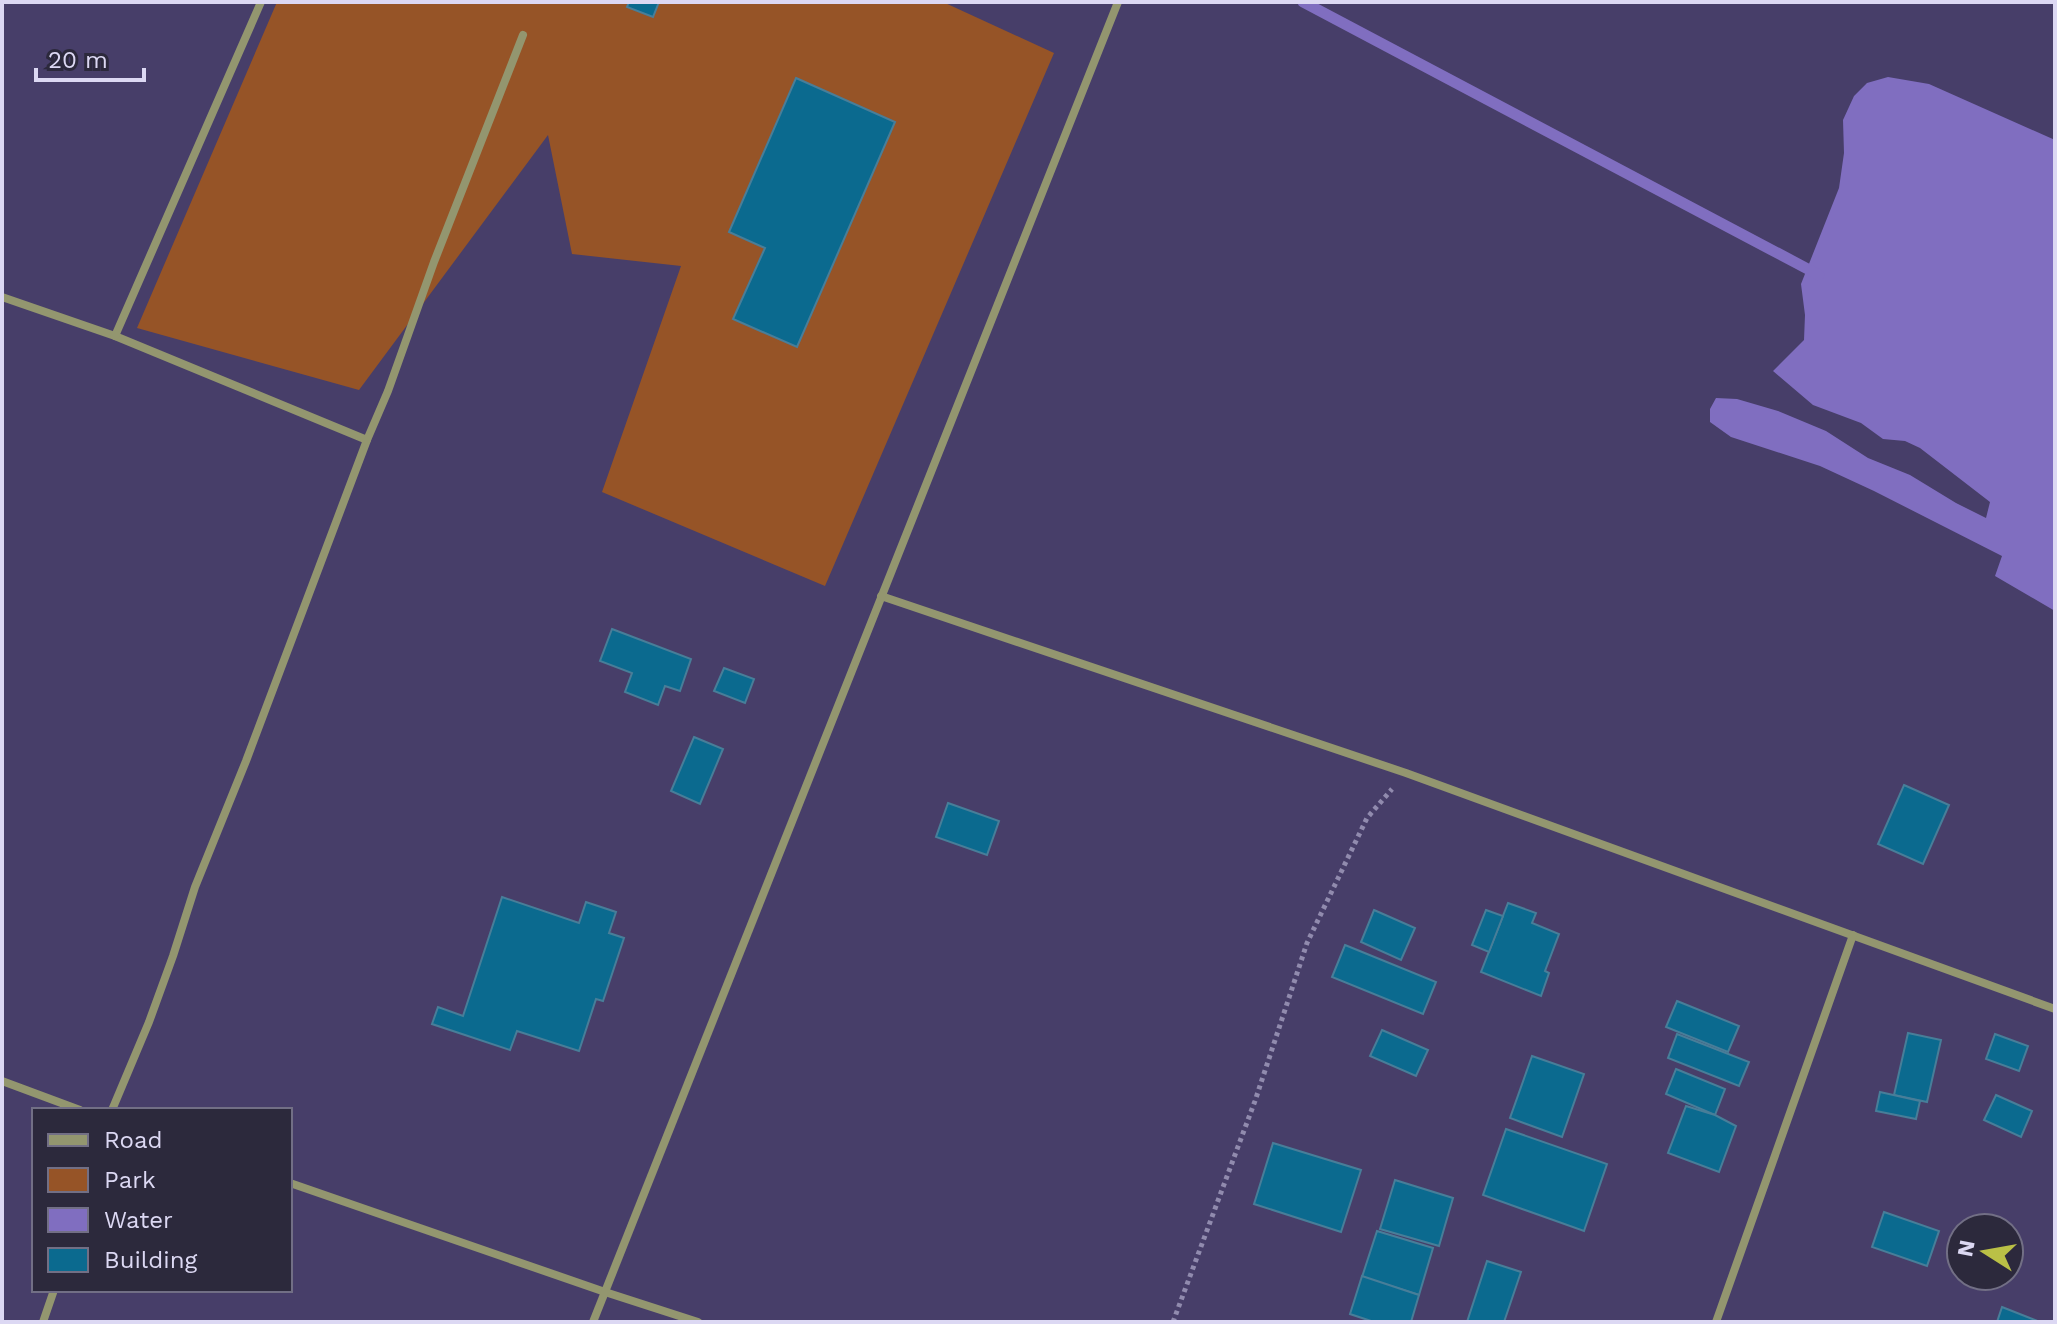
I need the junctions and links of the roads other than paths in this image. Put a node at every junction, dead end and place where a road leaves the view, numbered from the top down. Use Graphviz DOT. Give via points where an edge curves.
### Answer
graph roads {
  1 [pos="261,2"];
  2 [pos="1118,2"];
  3 [pos="523,35"];
  4 [pos="2,297"];
  5 [pos="115,336"];
  6 [pos="367,440"];
  7 [pos="881,596"];
  8 [pos="1853,935"];
  9 [pos="2055,1009"];
  10 [pos="2,1081"];
  11 [pos="75,1108"];
  12 [pos="113,1108"];
  13 [pos="292,1184"];
  14 [pos="53,1292"];
  15 [pos="605,1292"];
  16 [pos="43,1322"];
  17 [pos="593,1322"];
  18 [pos="698,1322"];
  19 [pos="1716,1322"];
  1 -- 5 [label="street"];
  2 -- 7 [label="street"];
  3 -- 6 [label="street"];
  4 -- 5 [label="street"];
  5 -- 6 [label="street"];
  6 -- 12 [label="street"];
  7 -- 8 [label="street" via="1406,773"];
  7 -- 15 [label="street"];
  8 -- 9 [label="street"];
  8 -- 19 [label="street"];
  10 -- 11 [label="street"];
  13 -- 15 [label="street"];
  14 -- 16 [label="street"];
  15 -- 17 [label="street"];
  15 -- 18 [label="street"];
}
